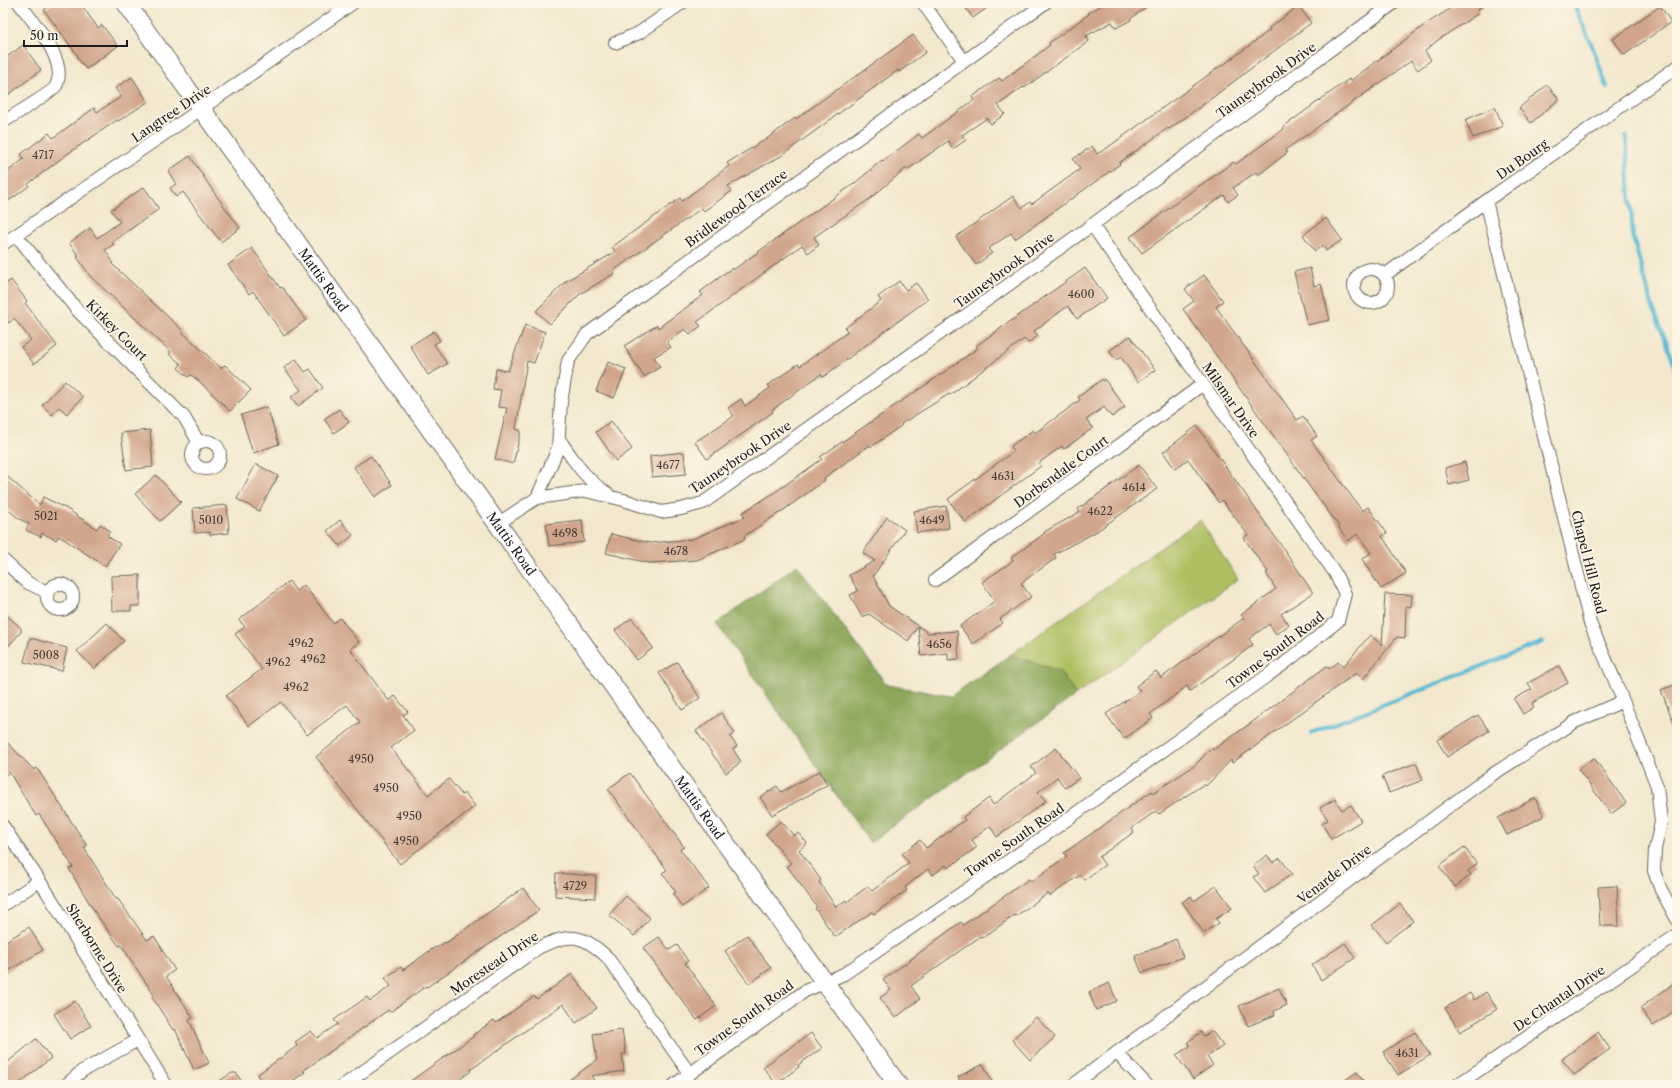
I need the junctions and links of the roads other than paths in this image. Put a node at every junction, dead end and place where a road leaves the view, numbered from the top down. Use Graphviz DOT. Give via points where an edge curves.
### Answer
graph roads {
  1 [pos="19,3"];
  2 [pos="126,3"];
  3 [pos="353,3"];
  4 [pos="682,3"];
  5 [pos="923,3"];
  6 [pos="1045,3"];
  7 [pos="1394,3"];
  8 [pos="615,43"];
  9 [pos="964,61"];
  10 [pos="1677,67"];
  11 [pos="201,109"];
  12 [pos="3,122"];
  13 [pos="1486,202"];
  14 [pos="1092,225"];
  15 [pos="16,235"];
  16 [pos="3,244"];
  17 [pos="1385,275"];
  18 [pos="1203,384"];
  19 [pos="559,439"];
  20 [pos="200,443"];
  21 [pos="537,498"];
  22 [pos="614,498"];
  23 [pos="497,524"];
  24 [pos="3,560"];
  25 [pos="935,580"];
  26 [pos="47,592"];
  27 [pos="1345,594"];
  28 [pos="1623,701"];
  29 [pos="3,826"];
  30 [pos="39,881"];
  31 [pos="3,905"];
  32 [pos="1677,919"];
  33 [pos="1677,935"];
  34 [pos="825,982"];
  35 [pos="138,1040"];
  36 [pos="1117,1053"];
  37 [pos="690,1074"];
  38 [pos="66,1085"];
  39 [pos="166,1085"];
  40 [pos="344,1085"];
  41 [pos="674,1085"];
  42 [pos="898,1085"];
  43 [pos="1073,1085"];
  44 [pos="1147,1085"];
  45 [pos="1457,1085"];
  1 -- 12 [label="street" via="50,44 60,74 56,87"];
  2 -- 11 [label="main road, Mattis Road"];
  3 -- 11 [label="street, Langtree Drive"];
  4 -- 8 [label="street" via="639,33"];
  5 -- 9 [label="street"];
  6 -- 9 [label="street, Bridlewood Terrace"];
  7 -- 14 [label="street, Tauneybrook Drive"];
  9 -- 19 [label="street, Bridlewood Terrace" via="586,334 568,361 561,402"];
  10 -- 13 [label="street, Du Bourg"];
  11 -- 15 [label="street, Langtree Drive"];
  11 -- 23 [label="main road, Mattis Road"];
  13 -- 17 [label="street, Du Bourg"];
  13 -- 28 [label="street, Chapel Hill Road" via="1590,623"];
  14 -- 18 [label="street, Milsmar Drive"];
  14 -- 22 [label="street, Tauneybrook Drive" via="703,503 661,512"];
  15 -- 16 [label="street, Langtree Drive"];
  15 -- 20 [label="street, Kirkey Court" via="78,311 184,417"];
  18 -- 25 [label="street, Dorbendale Court"];
  18 -- 27 [label="street, Milsmar Drive" via="1335,573"];
  19 -- 21 [label="street, Bridlewood Terrace" via="558,448"];
  19 -- 22 [label="street, Tauneybrook Drive" via="581,472 595,486"];
  21 -- 22 [label="street, Tauneybrook Drive" via="586,491"];
  21 -- 23 [label="street, Tauneybrook Drive"];
  23 -- 34 [label="main road, Mattis Road"];
  24 -- 26 [label="street" via="28,583"];
  27 -- 34 [label="street, Towne South Road" via="1338,621 1285,663 1040,839 844,974"];
  28 -- 32 [label="street, Chapel Hill Road" via="1658,786 1661,822 1654,871"];
  28 -- 36 [label="street, Venarde Drive" via="1575,722 1490,776"];
  29 -- 30 [label="street, Sherborne Drive"];
  30 -- 31 [label="street"];
  30 -- 35 [label="street, Sherborne Drive"];
  33 -- 45 [label="street, De Chantal Drive"];
  34 -- 37 [label="street, Towne South Road" via="805,991"];
  34 -- 42 [label="main road, Mattis Road"];
  35 -- 38 [label="street" via="82,1071"];
  35 -- 39 [label="street, Sherborne Drive"];
  36 -- 43 [label="street, Venarde Drive"];
  36 -- 44 [label="street"];
  37 -- 40 [label="street, Morestead Drive" via="607,957 594,944 564,937 538,948"];
  37 -- 41 [label="street, Towne South Road"];
}
